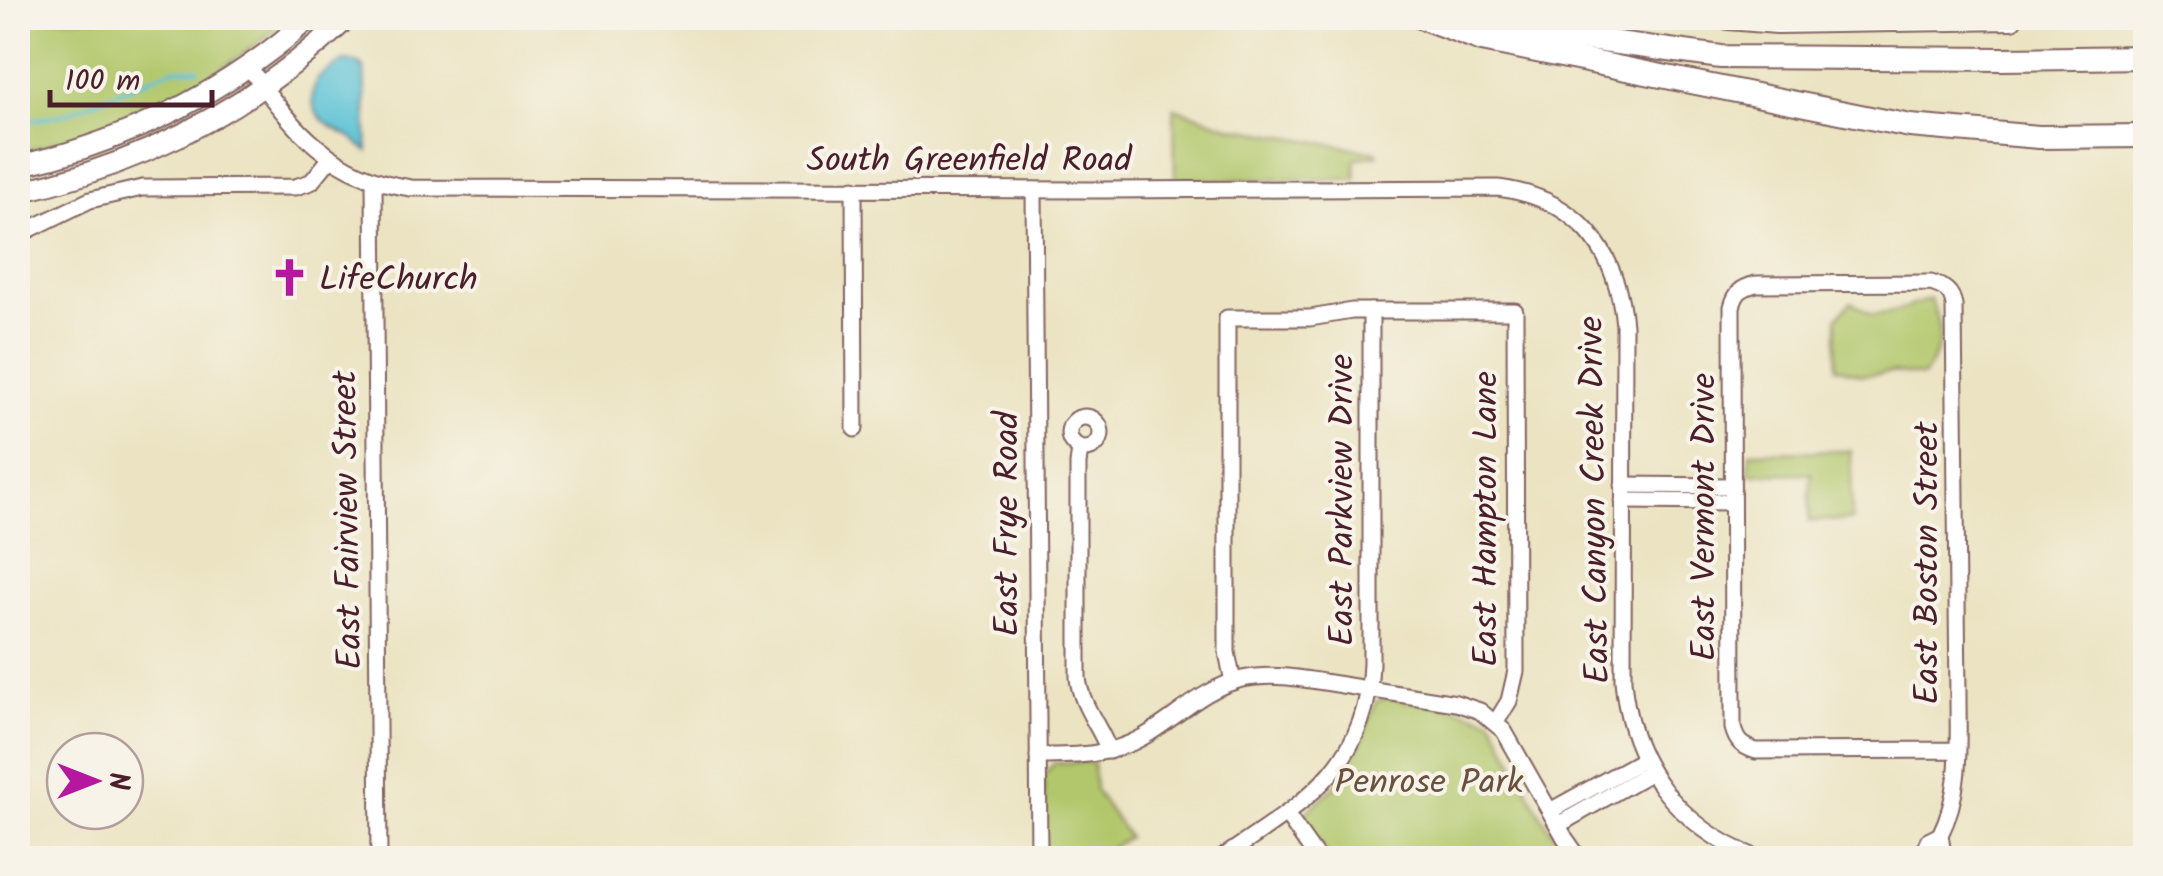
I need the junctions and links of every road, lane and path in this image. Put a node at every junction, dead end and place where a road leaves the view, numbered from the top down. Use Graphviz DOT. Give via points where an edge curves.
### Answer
graph roads {
  1 [pos="310,18"];
  2 [pos="348,18"];
  3 [pos="1426,18"];
  4 [pos="1729,18"];
  5 [pos="2011,18"];
  6 [pos="2146,56"];
  7 [pos="249,67"];
  8 [pos="263,88"];
  9 [pos="2146,136"];
  10 [pos="330,158"];
  11 [pos="18,166"];
  12 [pos="374,181"];
  13 [pos="854,188"];
  14 [pos="1034,190"];
  15 [pos="18,192"];
  16 [pos="18,235"];
  17 [pos="1598,241"];
  18 [pos="1742,288"];
  19 [pos="1371,311"];
  20 [pos="855,429"];
  21 [pos="1080,449"];
  22 [pos="1623,493"];
  23 [pos="1732,494"];
  24 [pos="1234,682"];
  25 [pos="1370,690"];
  26 [pos="1496,722"];
  27 [pos="1958,750"];
  28 [pos="1109,751"];
  29 [pos="1038,756"];
  30 [pos="1648,766"];
  31 [pos="1286,814"];
  32 [pos="1554,818"];
  33 [pos="1940,835"];
  34 [pos="379,858"];
  35 [pos="1039,858"];
  36 [pos="1222,858"];
  37 [pos="1317,858"];
  38 [pos="1579,858"];
  39 [pos="1757,858"];
  40 [pos="1921,858"];
  41 [pos="1938,858"];
  1 -- 7 [label="main road"];
  2 -- 8 [label="main road"];
  3 -- 6 [label="highway" via="1722,56"];
  3 -- 9 [label="highway" via="1482,40 1910,126 2039,137"];
  4 -- 5 [label="highway"];
  7 -- 8 [label="street, South Greenfield Road"];
  7 -- 11 [label="main road" via="150,123"];
  8 -- 10 [label="street, South Greenfield Road"];
  8 -- 15 [label="main road" via="140,154"];
  10 -- 12 [label="street, South Greenfield Road"];
  10 -- 16 [label="street" via="311,182 295,187 142,188 90,200"];
  12 -- 13 [label="street, South Greenfield Road" via="436,189"];
  12 -- 34 [label="street, East Fairview Street"];
  13 -- 14 [label="street, South Greenfield Road"];
  13 -- 20 [label="street"];
  14 -- 17 [label="street, South Greenfield Road" via="1498,188 1548,202"];
  14 -- 29 [label="street, East Frye Road"];
  17 -- 22 [label="street, East Canyon Creek Drive" via="1622,304"];
  18 -- 23 [label="street, East Vermont Drive" via="1732,307"];
  18 -- 27 [label="street, East Boston Street" via="1931,283 1947,290 1954,306"];
  19 -- 24 [label="street" via="1227,318 1227,652"];
  19 -- 25 [label="street, East Parkview Drive"];
  19 -- 26 [label="street, East Hampton Lane" via="1515,310 1515,677"];
  21 -- 28 [label="street" via="1078,678"];
  22 -- 23 [label="street"];
  22 -- 30 [label="street, East Canyon Creek Drive" via="1624,701"];
  23 -- 27 [label="street, East Vermont Drive" via="1733,728 1741,746"];
  24 -- 25 [label="street" via="1280,676"];
  24 -- 28 [label="street"];
  25 -- 26 [label="street" via="1462,704"];
  25 -- 31 [label="street, East Parkview Drive" via="1338,767"];
  26 -- 32 [label="street"];
  27 -- 33 [label="street, East Boston Street" via="1956,791"];
  28 -- 29 [label="street"];
  29 -- 35 [label="street, East Frye Road"];
  30 -- 32 [label="street"];
  30 -- 39 [label="street, East Canyon Creek Drive" via="1694,823"];
  31 -- 36 [label="street, East Parkview Drive"];
  31 -- 37 [label="street"];
  32 -- 38 [label="street"];
  33 -- 40 [label="street, East Boston Street" via="1928,841"];
  33 -- 41 [label="street, East Boston Street"];
}
